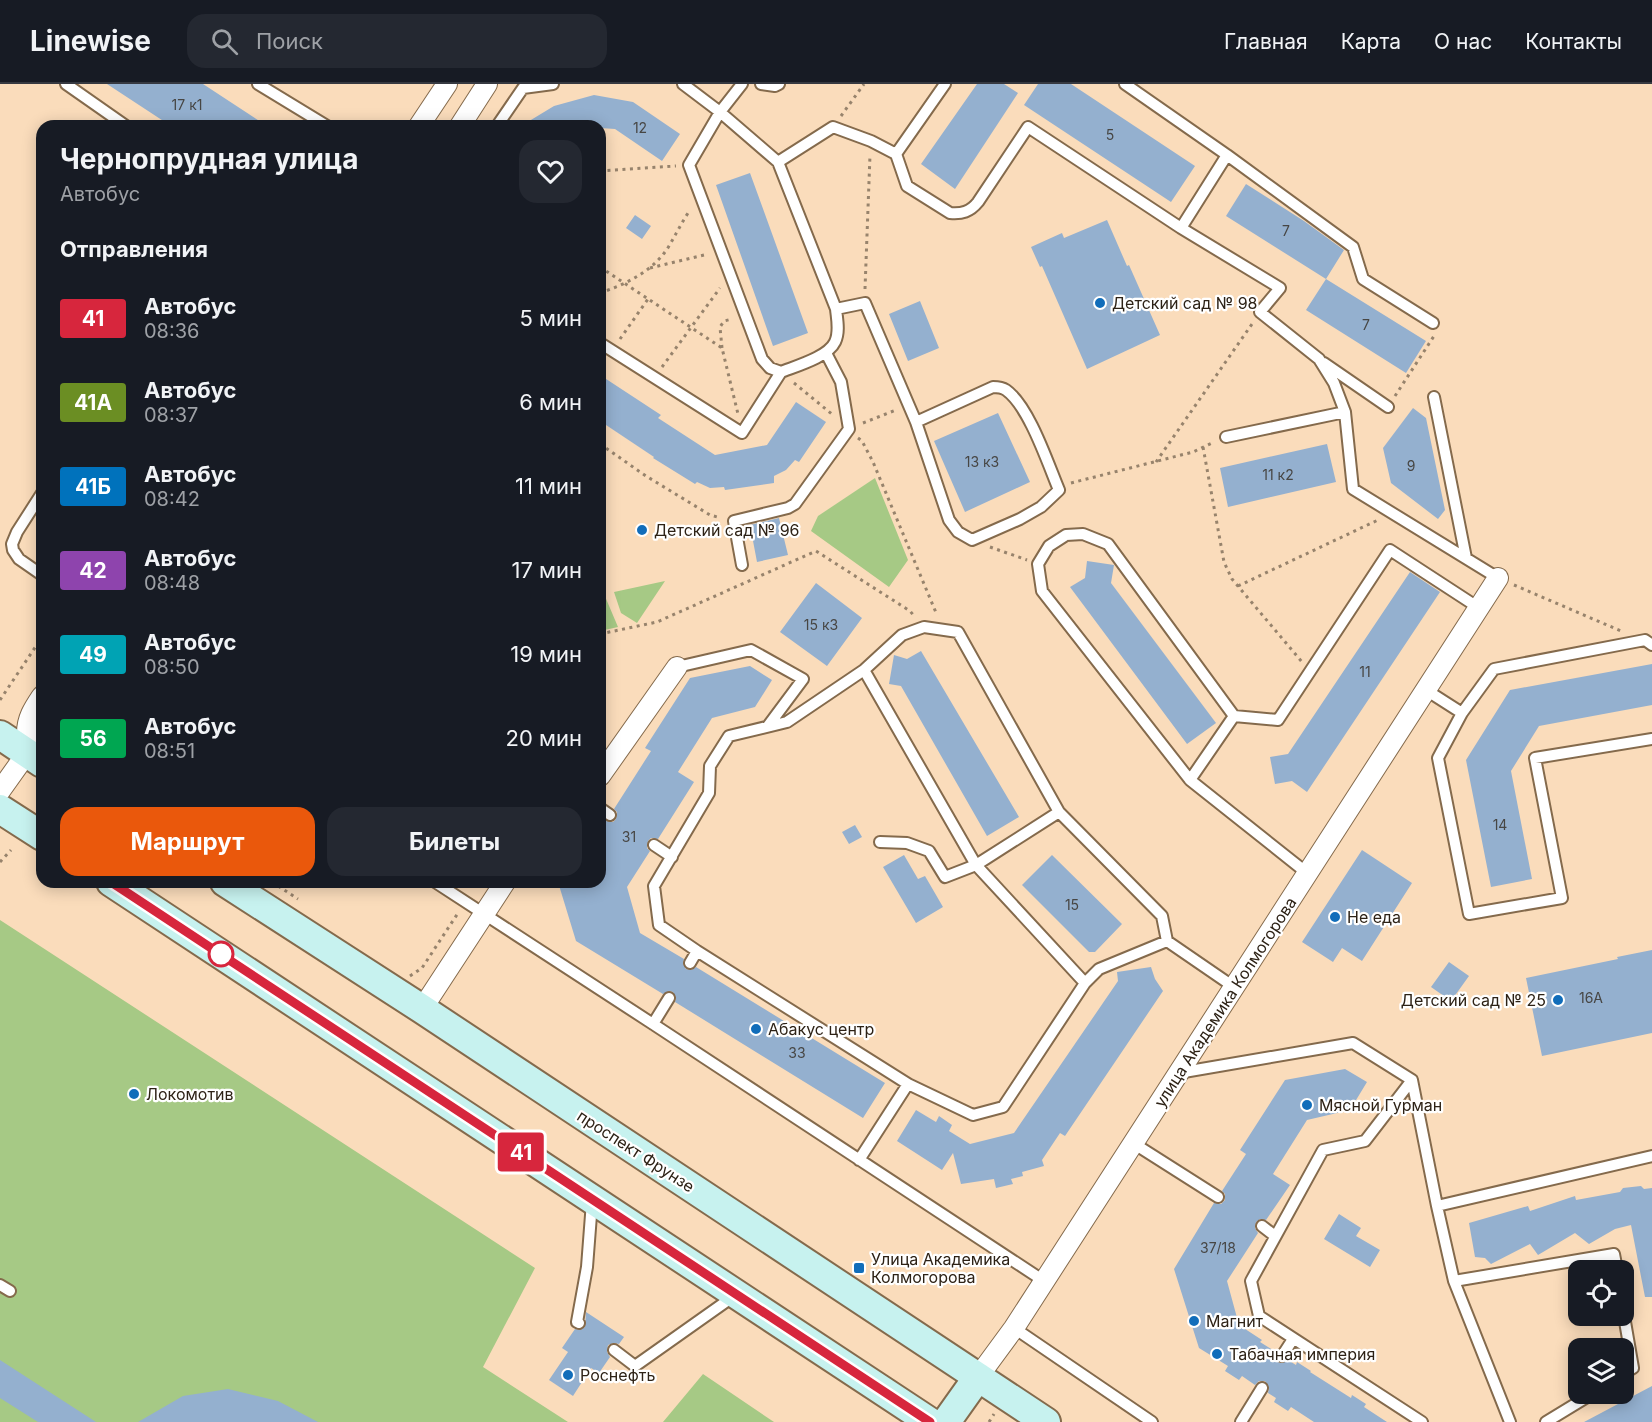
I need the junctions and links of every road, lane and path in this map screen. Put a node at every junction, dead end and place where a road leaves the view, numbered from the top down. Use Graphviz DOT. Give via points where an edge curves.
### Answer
graph roads {
  1 [pos="66,84"];
  2 [pos="258,84"];
  3 [pos="447,84"];
  4 [pos="487,84"];
  5 [pos="553,84"];
  6 [pos="683,84"];
  7 [pos="742,84"];
  8 [pos="761,84"];
  9 [pos="779,84"];
  10 [pos="864,84"];
  11 [pos="945,84"];
  12 [pos="1125,84"];
  13 [pos="524,86"];
  14 [pos="720,112"];
  15 [pos="117,120"];
  16 [pos="317,120"];
  17 [pos="423,120"];
  18 [pos="464,120"];
  19 [pos="501,120"];
  20 [pos="833,127"];
  21 [pos="871,141"];
  22 [pos="896,154"];
  23 [pos="1227,155"];
  24 [pos="778,162"];
  25 [pos="689,165"];
  26 [pos="606,171"];
  27 [pos="700,194"];
  28 [pos="1180,228"];
  29 [pos="721,250"];
  30 [pos="648,269"];
  31 [pos="606,271"];
  32 [pos="730,274"];
  33 [pos="626,284"];
  34 [pos="606,291"];
  35 [pos="648,299"];
  36 [pos="865,303"];
  37 [pos="836,309"];
  38 [pos="1260,312"];
  39 [pos="745,315"];
  40 [pos="1432,323"];
  41 [pos="691,328"];
  42 [pos="606,346"];
  43 [pos="722,348"];
  44 [pos="612,350"];
  45 [pos="826,353"];
  46 [pos="1319,359"];
  47 [pos="781,372"];
  48 [pos="655,377"];
  49 [pos="1434,397"];
  50 [pos="909,405"];
  51 [pos="1388,407"];
  52 [pos="1345,412"];
  53 [pos="916,422"];
  54 [pos="849,429"];
  55 [pos="742,433"];
  56 [pos="1226,437"];
  57 [pos="1203,447"];
  58 [pos="606,448"];
  59 [pos="1156,462"];
  60 [pos="1059,490"];
  61 [pos="36,502"];
  62 [pos="1392,513"];
  63 [pos="734,521"];
  64 [pos="972,540"];
  65 [pos="1466,558"];
  66 [pos="1038,564"];
  67 [pos="742,565"];
  68 [pos="36,571"];
  69 [pos="1498,578"];
  70 [pos="1238,586"];
  71 [pos="1479,608"];
  72 [pos="924,627"];
  73 [pos="943,630"];
  74 [pos="606,633"];
  75 [pos="1650,644"];
  76 [pos="36,647"];
  77 [pos="677,667"];
  78 [pos="864,670"];
  79 [pos="1310,671"];
  80 [pos="1426,690"];
  81 [pos="0,700"];
  82 [pos="36,706"];
  83 [pos="1462,713"];
  84 [pos="1234,716"];
  85 [pos="768,726"];
  86 [pos="0,735"];
  87 [pos="1652,739"];
  88 [pos="36,752"];
  89 [pos="36,753"];
  90 [pos="36,754"];
  91 [pos="606,768"];
  92 [pos="1190,780"];
  93 [pos="0,791"];
  94 [pos="0,809"];
  95 [pos="606,812"];
  96 [pos="1059,812"];
  97 [pos="610,814"];
  98 [pos="36,832"];
  99 [pos="880,842"];
  100 [pos="654,845"];
  101 [pos="11,850"];
  102 [pos="672,857"];
  103 [pos="0,862"];
  104 [pos="976,865"];
  105 [pos="1307,873"];
  106 [pos="120,888"];
  107 [pos="234,888"];
  108 [pos="281,888"];
  109 [pos="444,888"];
  110 [pos="501,888"];
  111 [pos="298,899"];
  112 [pos="465,902"];
  113 [pos="484,914"];
  114 [pos="1167,941"];
  115 [pos="697,951"];
  116 [pos="690,963"];
  117 [pos="402,975"];
  118 [pos="1085,983"];
  119 [pos="1234,987"];
  120 [pos="669,998"];
  121 [pos="422,1009"];
  122 [pos="654,1024"];
  123 [pos="1178,1073"];
  124 [pos="1412,1080"];
  125 [pos="908,1084"];
  126 [pos="1133,1143"];
  127 [pos="1652,1156"];
  128 [pos="859,1160"];
  129 [pos="1218,1197"];
  130 [pos="592,1198"];
  131 [pos="1437,1206"];
  132 [pos="1262,1226"];
  133 [pos="1275,1236"];
  134 [pos="1579,1260"];
  135 [pos="1615,1260"];
  136 [pos="1568,1262"];
  137 [pos="1044,1281"];
  138 [pos="1455,1281"];
  139 [pos="0,1285"];
  140 [pos="10,1292"];
  141 [pos="737,1294"];
  142 [pos="579,1323"];
  143 [pos="1014,1328"];
  144 [pos="1293,1339"];
  145 [pos="614,1350"];
  146 [pos="1282,1356"];
  147 [pos="978,1377"];
  148 [pos="1262,1388"];
  149 [pos="1576,1404"];
  150 [pos="930,1422"];
  151 [pos="946,1422"];
  152 [pos="1046,1422"];
  153 [pos="1152,1422"];
  154 [pos="1241,1422"];
  155 [pos="1422,1422"];
  156 [pos="1510,1422"];
  157 [pos="1546,1422"];
  1 -- 15 [label="lane"];
  2 -- 16 [label="lane"];
  3 -- 17 [label="street"];
  4 -- 18 [label="street"];
  5 -- 13 [label="lane"];
  6 -- 14 [label="lane"];
  7 -- 14 [label="lane"];
  8 -- 9 [label="lane"];
  10 -- 20 [label="path"];
  11 -- 22 [label="lane"];
  12 -- 23 [label="lane"];
  13 -- 19 [label="lane"];
  14 -- 24 [label="lane"];
  14 -- 25 [label="lane"];
  20 -- 21 [label="lane"];
  20 -- 24 [label="lane"];
  21 -- 22 [label="lane"];
  21 -- 36 [label="path"];
  22 -- 28 [label="lane" via="907,186 950,213 966,212 978,202 1028,127"];
  23 -- 28 [label="lane"];
  23 -- 40 [label="lane" via="1353,247 1363,279"];
  24 -- 37 [label="lane"];
  25 -- 26 [label="path"];
  25 -- 27 [label="lane"];
  27 -- 29 [label="lane"];
  27 -- 30 [label="path" via="668,248"];
  28 -- 38 [label="lane" via="1280,288"];
  29 -- 30 [label="path"];
  29 -- 32 [label="lane"];
  30 -- 33 [label="path"];
  31 -- 33 [label="path"];
  32 -- 39 [label="lane"];
  32 -- 41 [label="path"];
  33 -- 34 [label="path"];
  33 -- 35 [label="path"];
  35 -- 41 [label="path"];
  35 -- 44 [label="path"];
  36 -- 37 [label="lane"];
  36 -- 50 [label="lane"];
  37 -- 45 [label="lane" via="836,342"];
  38 -- 46 [label="lane"];
  38 -- 59 [label="path"];
  39 -- 43 [label="path" via="724,321 720,327"];
  39 -- 47 [label="lane" via="762,359"];
  40 -- 51 [label="path" via="1434,336 1430,344"];
  41 -- 43 [label="path"];
  41 -- 48 [label="path"];
  42 -- 44 [label="lane"];
  43 -- 55 [label="path"];
  44 -- 48 [label="lane"];
  45 -- 47 [label="lane"];
  45 -- 54 [label="lane" via="841,382"];
  46 -- 51 [label="lane"];
  46 -- 52 [label="lane"];
  47 -- 54 [label="path"];
  47 -- 55 [label="lane"];
  48 -- 55 [label="lane"];
  49 -- 65 [label="lane"];
  50 -- 53 [label="lane"];
  50 -- 54 [label="path"];
  52 -- 56 [label="lane"];
  52 -- 62 [label="lane" via="1353,489"];
  53 -- 60 [label="lane" via="993,387 1004,388 1027,415"];
  53 -- 64 [label="lane" via="949,520 958,532"];
  54 -- 63 [label="lane" via="795,504"];
  54 -- 73 [label="path" via="862,441 873,462"];
  56 -- 57 [label="path"];
  57 -- 59 [label="path"];
  57 -- 70 [label="path" via="1224,562"];
  58 -- 63 [label="path" via="710,515"];
  59 -- 60 [label="path" via="1072,482"];
  60 -- 64 [label="lane" via="1041,507"];
  61 -- 68 [label="lane" via="12,544 19,559"];
  62 -- 65 [label="lane"];
  62 -- 70 [label="path"];
  63 -- 67 [label="lane"];
  64 -- 66 [label="path"];
  65 -- 69 [label="lane"];
  66 -- 84 [label="lane" via="1048,546 1066,535 1083,534 1108,544"];
  66 -- 92 [label="lane" via="1042,591"];
  69 -- 71 [label="street, улица Академика Колмогорова"];
  69 -- 75 [label="path"];
  70 -- 79 [label="path"];
  71 -- 79 [label="lane" via="1390,550"];
  71 -- 80 [label="street, улица Академика Колмогорова"];
  72 -- 73 [label="lane"];
  72 -- 74 [label="path" via="910,611 816,551 657,622"];
  72 -- 78 [label="lane" via="902,636"];
  73 -- 96 [label="lane" via="958,632"];
  75 -- 83 [label="lane" via="1645,640 1494,669"];
  76 -- 81 [label="path"];
  77 -- 85 [label="lane" via="752,650 803,679"];
  77 -- 91 [label="street"];
  78 -- 85 [label="lane" via="787,722"];
  78 -- 104 [label="lane"];
  79 -- 84 [label="lane" via="1278,720"];
  80 -- 83 [label="lane"];
  80 -- 105 [label="street, улица Академика Колмогорова"];
  82 -- 88 [label="street" via="28,721 27,736"];
  83 -- 87 [label="lane" via="1438,758 1469,914 1562,898 1535,758"];
  84 -- 92 [label="lane"];
  85 -- 102 [label="lane" via="729,736 710,766 709,793"];
  86 -- 89 [label="main road"];
  90 -- 93 [label="street"];
  92 -- 105 [label="lane"];
  94 -- 98 [label="main road"];
  95 -- 97 [label="lane"];
  96 -- 104 [label="lane"];
  96 -- 114 [label="lane" via="1162,916"];
  99 -- 104 [label="lane" via="907,843 929,851 945,877"];
  100 -- 102 [label="lane"];
  101 -- 103 [label="path"];
  102 -- 115 [label="lane" via="654,886 659,925"];
  104 -- 118 [label="lane"];
  105 -- 119 [label="street, улица Академика Колмогорова"];
  106 -- 130 [label="main road"];
  107 -- 121 [label="main road, проспект Фрунзе"];
  108 -- 111 [label="path"];
  109 -- 112 [label="lane"];
  110 -- 113 [label="street"];
  112 -- 113 [label="lane"];
  112 -- 117 [label="path" via="422,968 409,976"];
  113 -- 121 [label="street"];
  113 -- 122 [label="lane"];
  114 -- 118 [label="lane" via="1099,969"];
  114 -- 119 [label="lane"];
  115 -- 116 [label="lane"];
  115 -- 125 [label="lane"];
  118 -- 125 [label="lane" via="1003,1107 973,1114"];
  119 -- 123 [label="street, улица Академика Колмогорова"];
  120 -- 122 [label="lane"];
  121 -- 147 [label="main road, проспект Фрунзе"];
  122 -- 128 [label="lane"];
  123 -- 124 [label="lane" via="1353,1043"];
  123 -- 126 [label="street, улица Академика Колмогорова"];
  124 -- 131 [label="lane"];
  124 -- 133 [label="lane" via="1365,1141 1323,1150"];
  125 -- 128 [label="lane"];
  126 -- 129 [label="lane"];
  126 -- 137 [label="street, улица Академика Колмогорова"];
  127 -- 131 [label="lane"];
  128 -- 137 [label="lane"];
  130 -- 141 [label="main road"];
  130 -- 142 [label="lane" via="588,1267"];
  131 -- 138 [label="lane"];
  132 -- 133 [label="lane"];
  133 -- 144 [label="lane" via="1251,1281 1259,1316"];
  134 -- 135 [label="lane" via="1614,1254"];
  136 -- 138 [label="lane"];
  137 -- 143 [label="street, улица Академика Колмогорова"];
  138 -- 156 [label="lane"];
  139 -- 140 [label="lane"];
  141 -- 145 [label="lane" via="635,1366"];
  141 -- 150 [label="main road"];
  143 -- 147 [label="street, улица Академика Колмогорова"];
  143 -- 153 [label="lane"];
  144 -- 146 [label="lane"];
  144 -- 155 [label="lane"];
  147 -- 151 [label="main road, улица Академика Колмогорова"];
  147 -- 152 [label="main road, проспект Фрунзе"];
  148 -- 154 [label="lane"];
  149 -- 157 [label="lane"];
}
